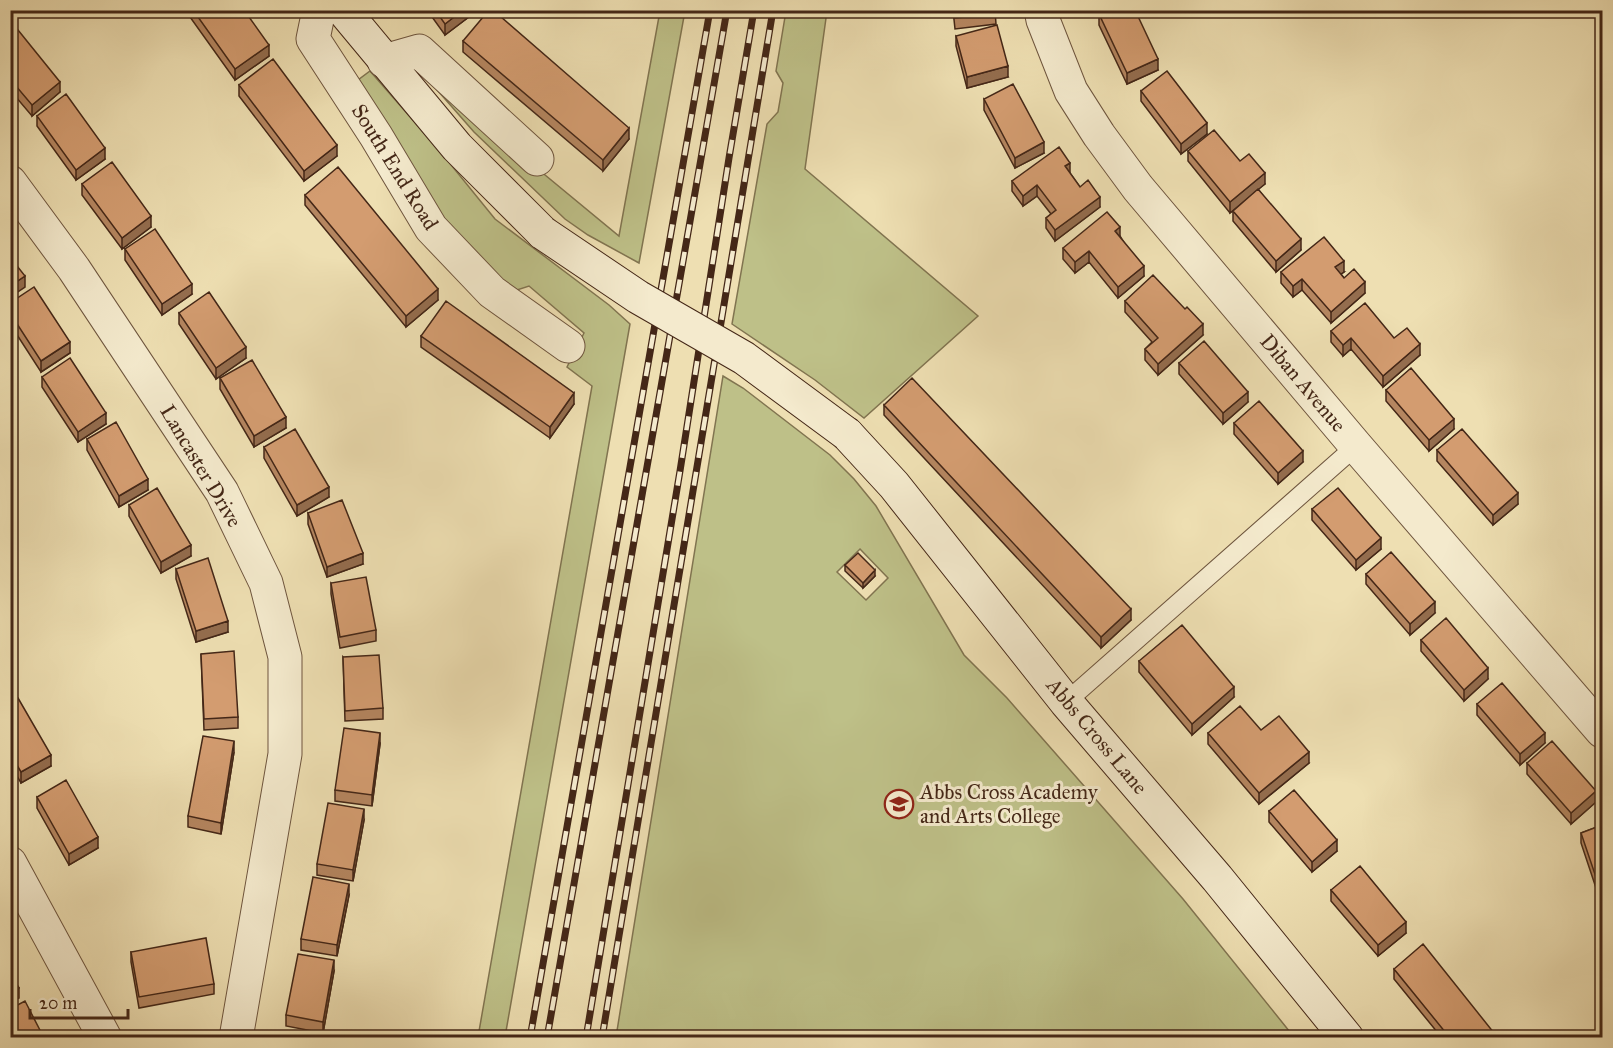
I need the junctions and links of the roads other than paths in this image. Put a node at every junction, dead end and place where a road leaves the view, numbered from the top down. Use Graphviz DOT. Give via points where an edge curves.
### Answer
graph roads {
  1 [pos="319,10"];
  2 [pos="343,10"];
  3 [pos="1041,10"];
  4 [pos="384,61"];
  5 [pos="537,159"];
  6 [pos="10,182"];
  7 [pos="568,346"];
  8 [pos="1356,446"];
  9 [pos="1066,702"];
  10 [pos="1602,731"];
  11 [pos="10,862"];
  12 [pos="105,1038"];
  13 [pos="236,1038"];
  14 [pos="1347,1038"];
  1 -- 7 [label="street, South End Road" via="313,39 431,228 492,292"];
  2 -- 4 [label="street"];
  3 -- 8 [label="street, Diban Avenue" via="1071,91 1099,135 1138,188"];
  4 -- 5 [label="street" via="419,51"];
  4 -- 9 [label="street, Abbs Cross Lane, bridge" via="457,147 543,232 638,297 744,358 847,435 894,485"];
  6 -- 13 [label="street, Lancaster Drive" via="74,270 222,492 266,583 285,657 285,754"];
  8 -- 9 [label="lane"];
  8 -- 10 [label="street, Diban Avenue"];
  9 -- 14 [label="street, Abbs Cross Lane"];
  11 -- 12 [label="street"];
}
